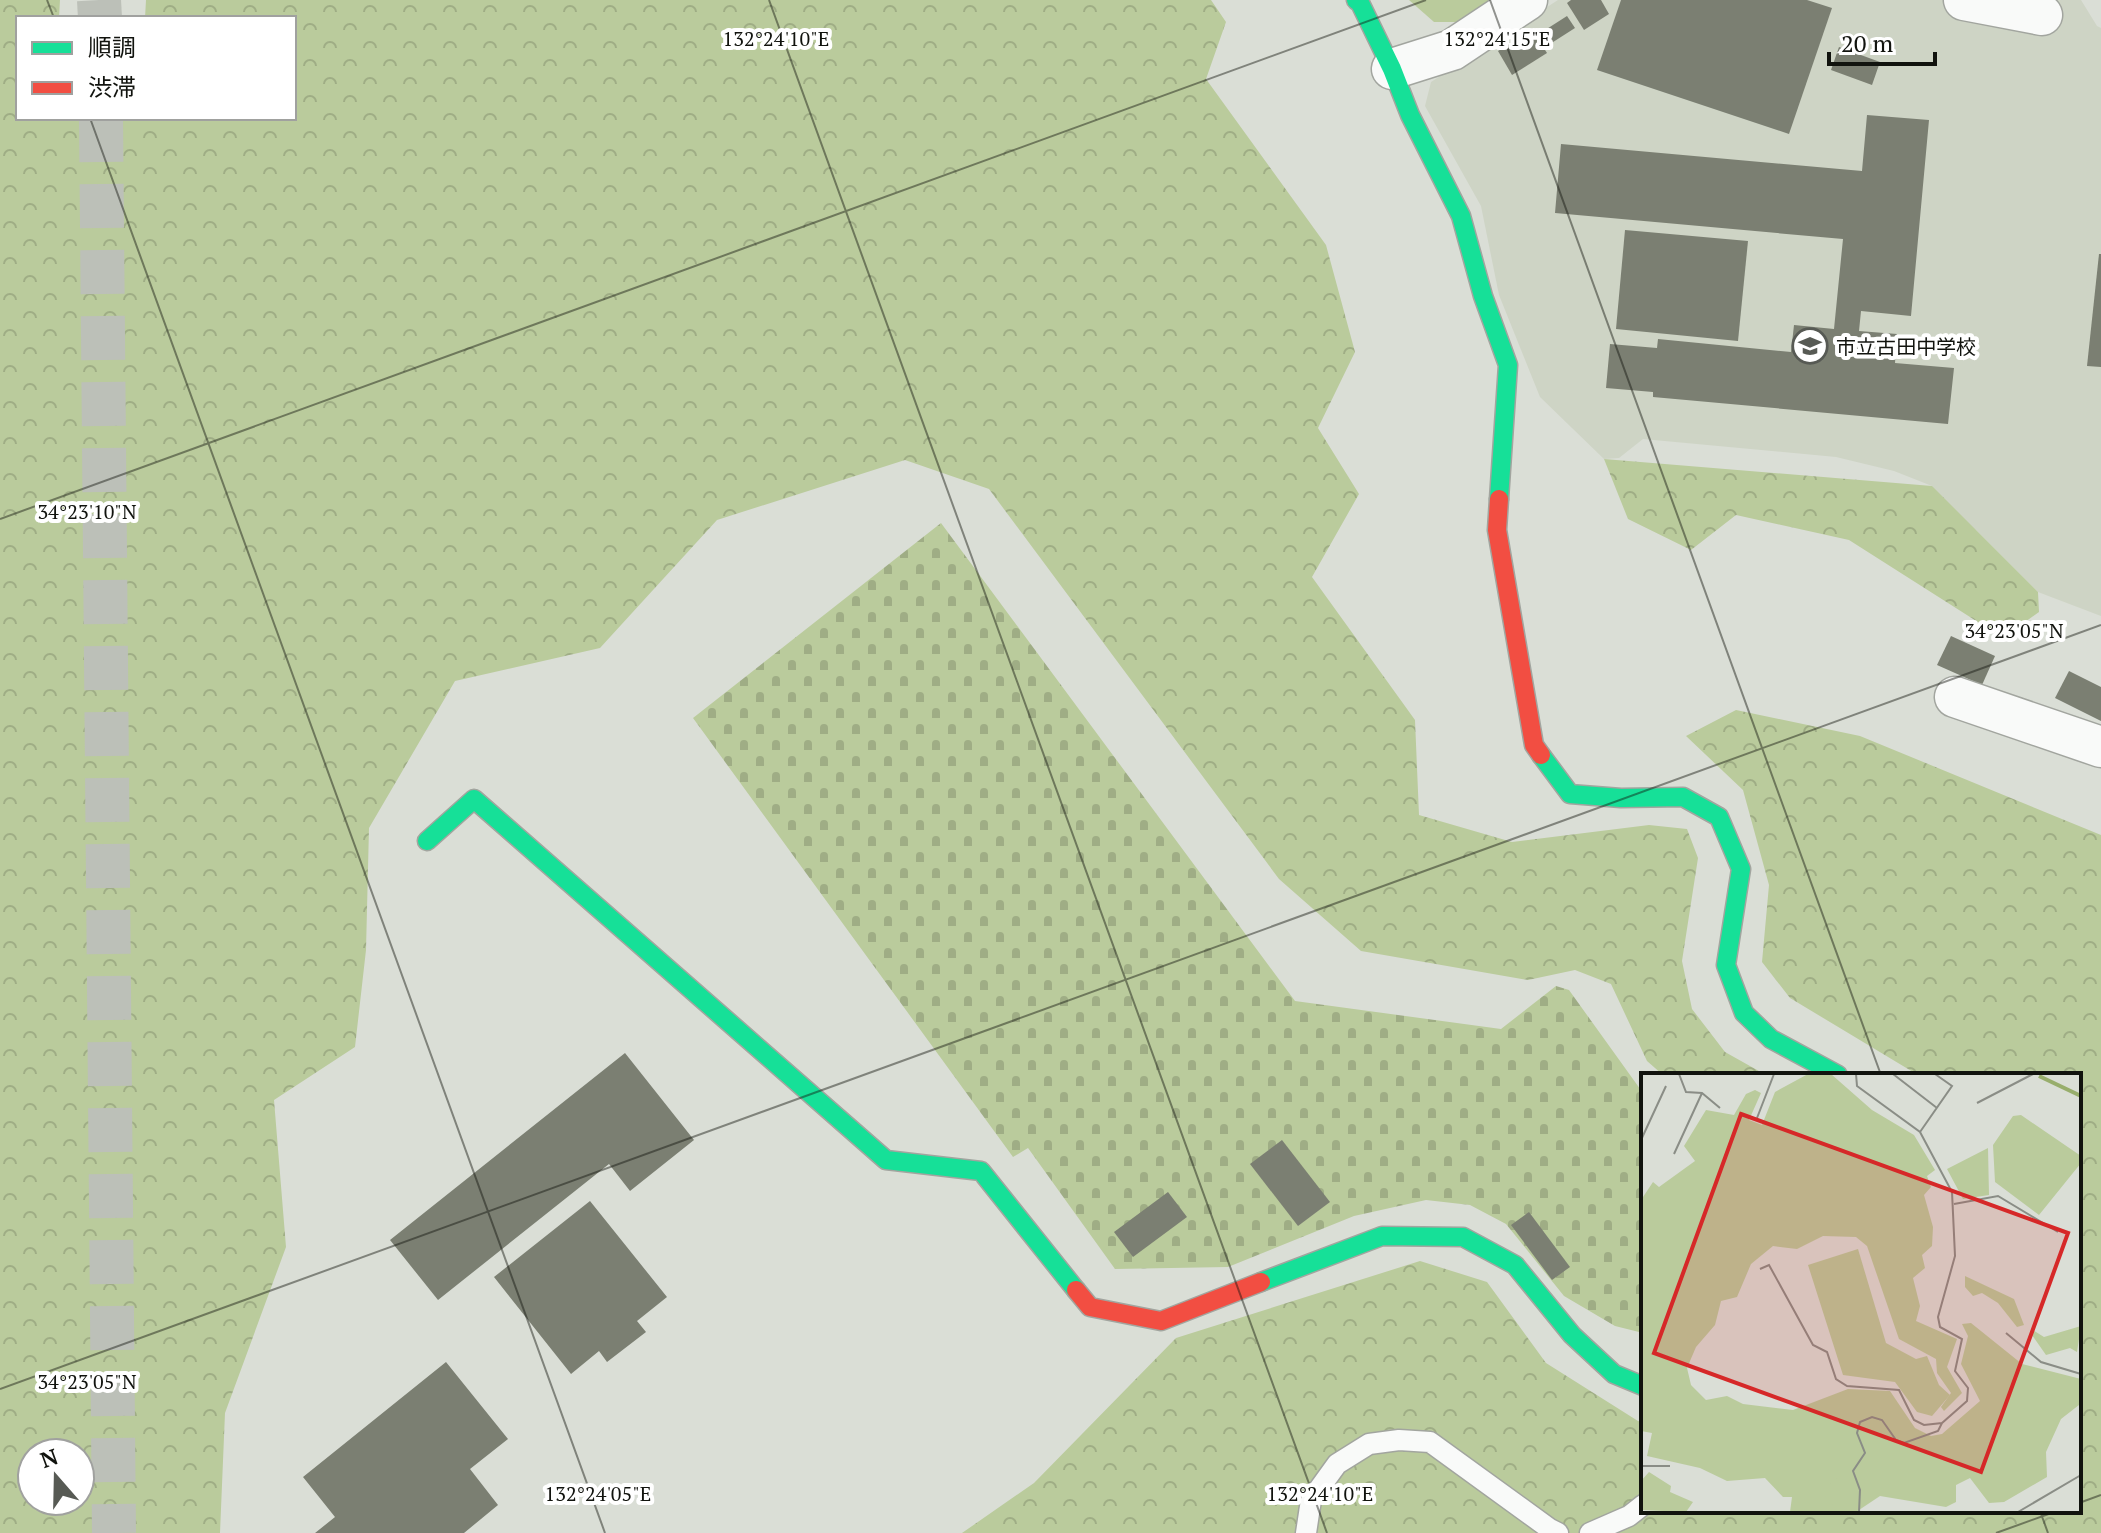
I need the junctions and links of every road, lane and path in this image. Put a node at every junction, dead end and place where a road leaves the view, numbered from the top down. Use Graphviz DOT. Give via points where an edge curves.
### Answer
graph roads {
  1 [pos="1356,0"];
  2 [pos="1527,0"];
  3 [pos="1964,0"];
  4 [pos="2042,15"];
  5 [pos="1392,69"];
  6 [pos="1955,697"];
  7 [pos="2101,747"];
  8 [pos="427,841"];
  9 [pos="1834,1073"];
  10 [pos="1641,1385"];
  11 [pos="1641,1507"];
  12 [pos="1306,1533"];
  13 [pos="1558,1533"];
  14 [pos="1590,1533"];
  1 -- 5 [label="street"];
  2 -- 5 [label="street" via="1452,50"];
  3 -- 4 [label="street"];
  5 -- 9 [label="street" via="1461,216 1508,365 1497,530 1534,745 1570,794 1683,797 1719,817 1741,869 1726,965 1744,1013 1771,1039"];
  6 -- 7 [label="street"];
  8 -- 10 [label="street" via="474,799 886,1160 981,1171 1090,1307 1161,1321 1382,1236 1463,1237 1515,1265 1572,1335 1614,1374"];
  11 -- 14 [label="lane"];
  12 -- 13 [label="lane" via="1311,1500 1337,1464 1369,1444 1399,1440 1430,1442"];
}
